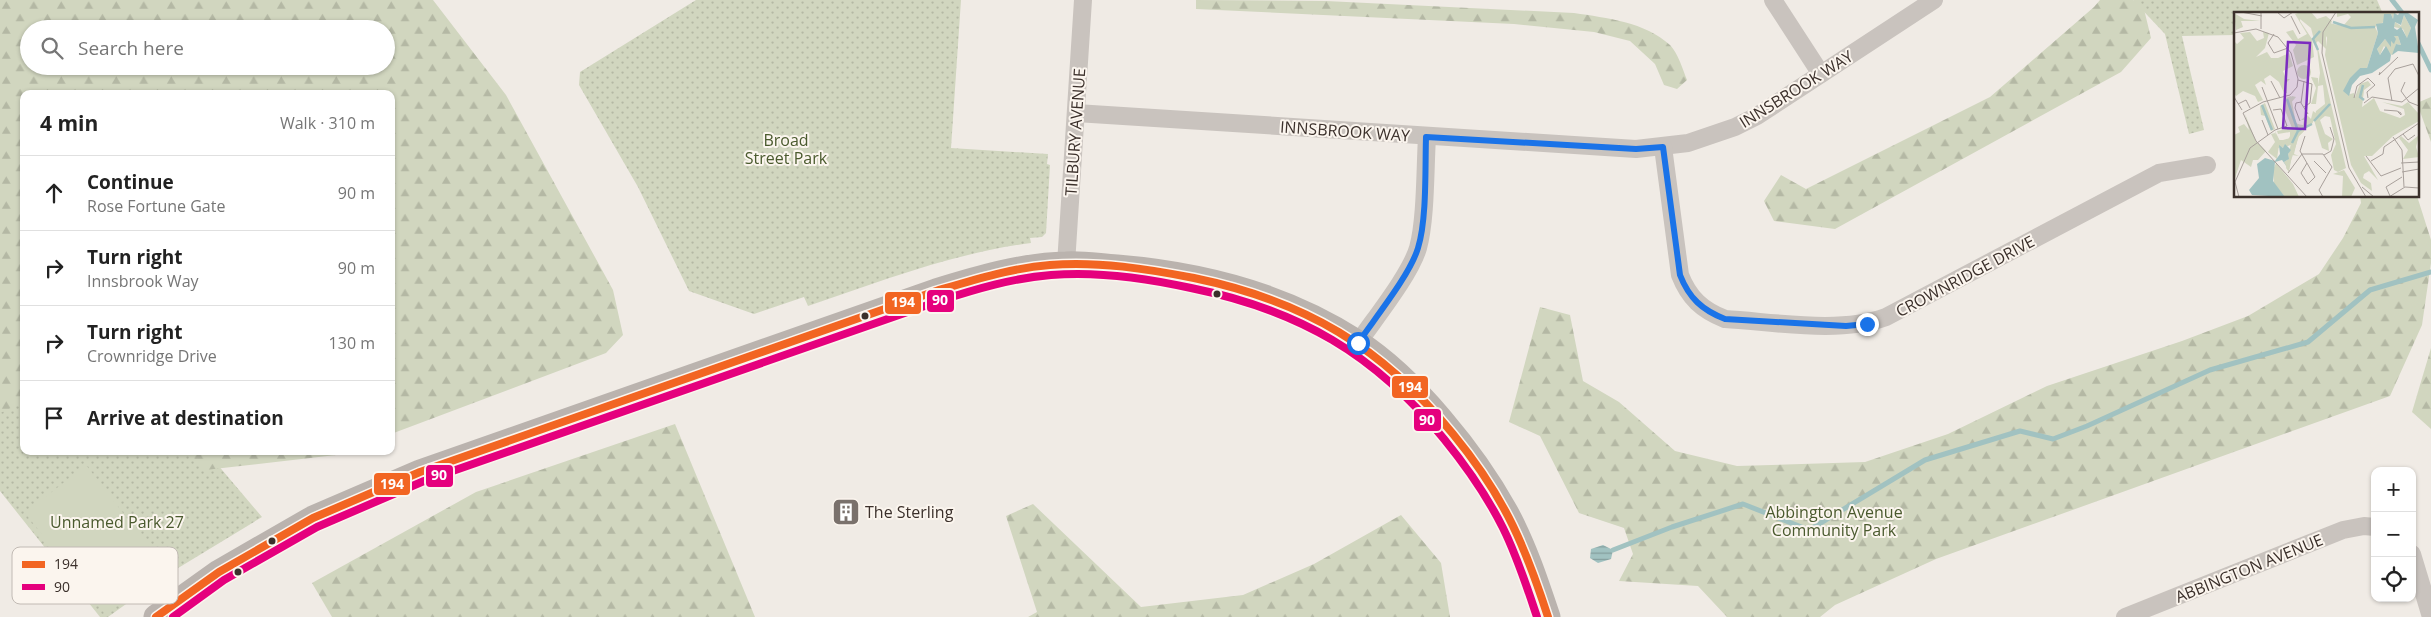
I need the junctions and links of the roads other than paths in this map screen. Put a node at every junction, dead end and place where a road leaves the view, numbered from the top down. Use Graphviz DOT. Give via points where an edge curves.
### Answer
graph roads {
  1 [pos="1084,0"];
  2 [pos="1773,0"];
  3 [pos="1934,0"];
  4 [pos="1822,74"];
  5 [pos="1076,113"];
  6 [pos="1426,137"];
  7 [pos="1663,147"];
  8 [pos="2207,166"];
  9 [pos="1066,264"];
  10 [pos="1358,343"];
  11 [pos="2371,527"];
  12 [pos="2413,557"];
  13 [pos="164,615"];
  14 [pos="1548,617"];
  15 [pos="2125,617"];
  16 [pos="2431,617"];
  1 -- 5 [label="street, TILBURY AVENUE"];
  2 -- 4 [label="street"];
  3 -- 4 [label="street, INNSBROOK WAY"];
  4 -- 7 [label="street, INNSBROOK WAY" via="1736,127 1688,143"];
  5 -- 6 [label="street, INNSBROOK WAY"];
  5 -- 9 [label="street, TILBURY AVENUE"];
  6 -- 7 [label="street, INNSBROOK WAY" via="1636,149"];
  6 -- 10 [label="street" via="1418,248 1410,266"];
  7 -- 8 [label="street, CROWNRIDGE DRIVE" via="1680,275 1686,291 1697,304 1710,314 1725,319 1846,326 1867,324 1886,317 2159,173"];
  9 -- 10 [label="street" via="1164,271 1213,281 1261,295 1320,321"];
  9 -- 13 [label="street" via="1015,269 936,291 420,472 313,518 219,572"];
  10 -- 14 [label="street" via="1407,384 1481,471 1506,512"];
  11 -- 15 [label="street, ABBINGTON AVENUE" via="2343,530"];
  12 -- 16 [label="street"];
}
